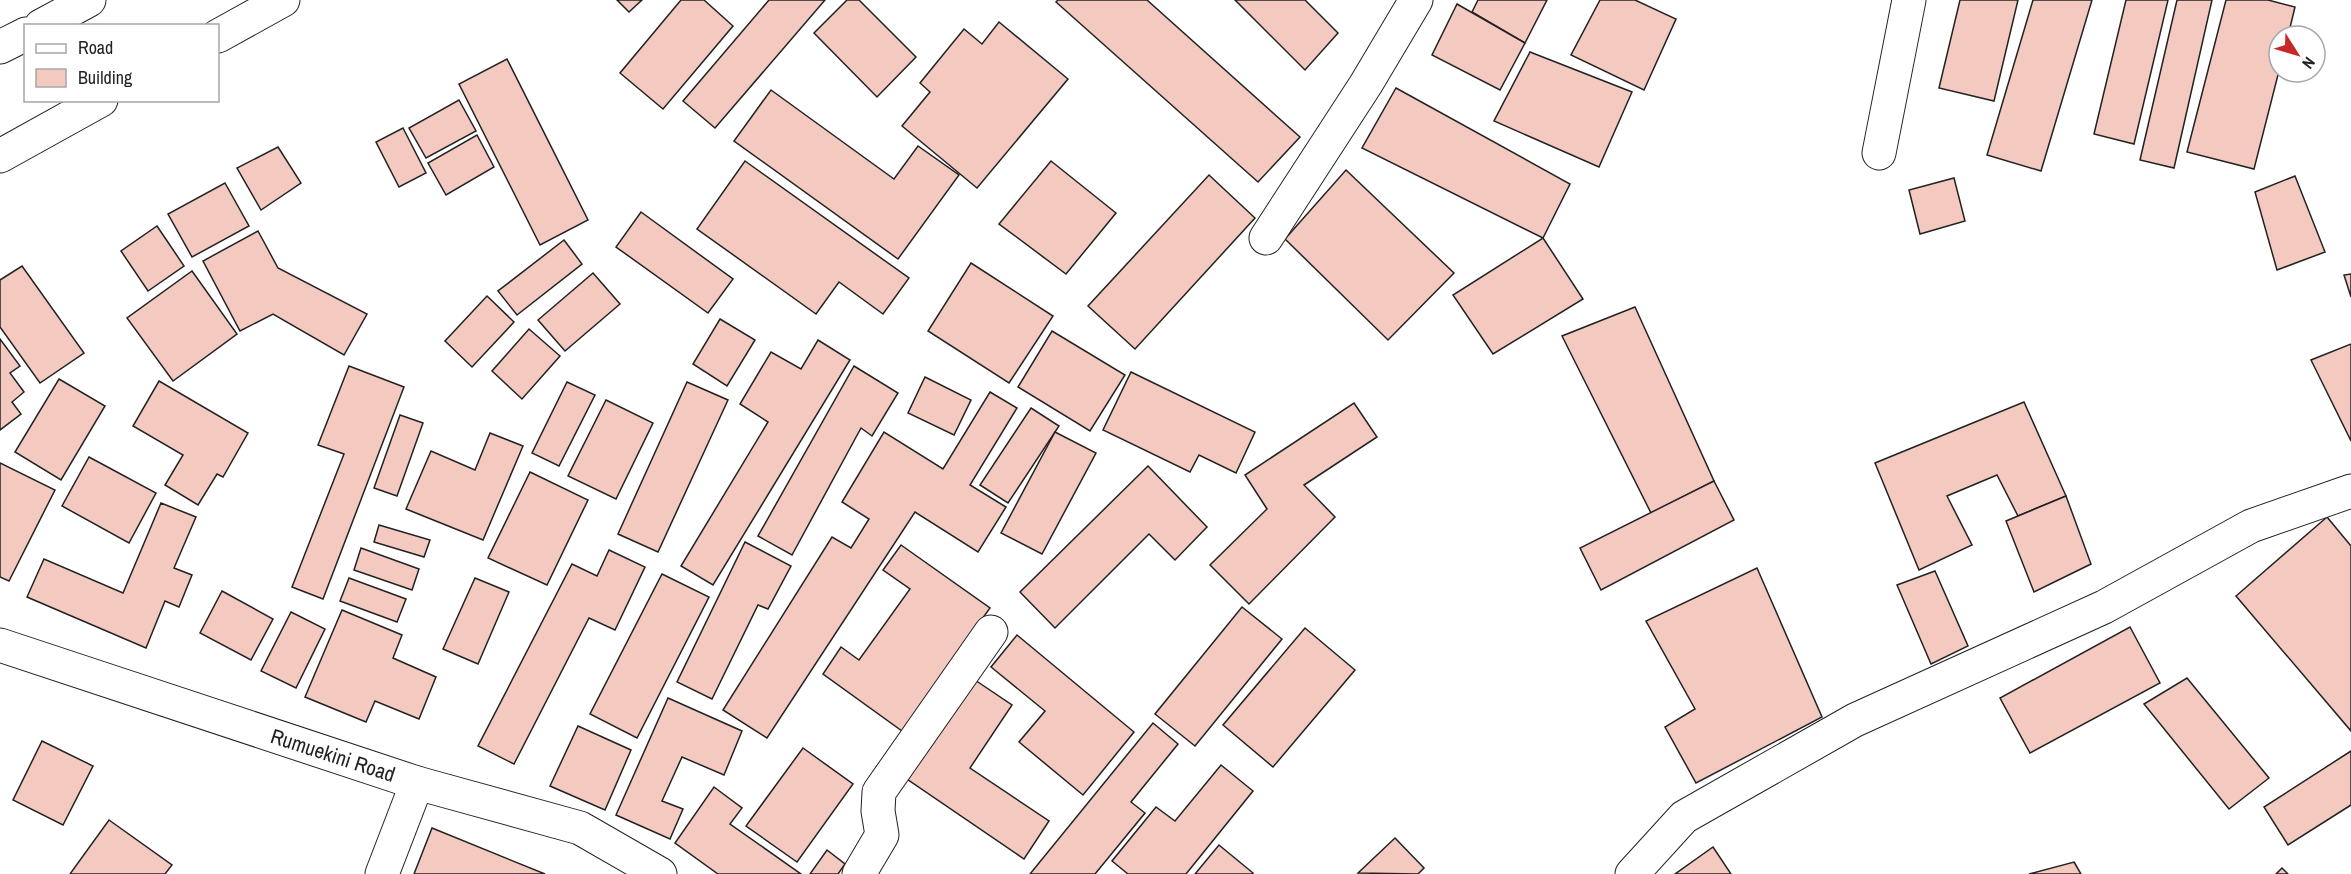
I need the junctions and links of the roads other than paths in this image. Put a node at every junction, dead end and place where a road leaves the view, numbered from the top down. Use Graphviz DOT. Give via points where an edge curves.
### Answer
graph roads {
  1 [pos="90,0"];
  2 [pos="283,0"];
  3 [pos="1416,0"];
  4 [pos="1909,0"];
  5 [pos="45,24"];
  6 [pos="24,35"];
  7 [pos="219,35"];
  8 [pos="0,47"];
  9 [pos="97,102"];
  10 [pos="1879,153"];
  11 [pos="0,156"];
  12 [pos="1266,238"];
  13 [pos="2351,491"];
  14 [pos="991,632"];
  15 [pos="0,645"];
  16 [pos="417,783"];
  17 [pos="382,874"];
  18 [pos="660,874"];
  19 [pos="859,874"];
  20 [pos="1632,874"];
  1 -- 5 [label="street"];
  2 -- 7 [label="street"];
  3 -- 12 [label="street"];
  4 -- 10 [label="street"];
  6 -- 8 [label="street"];
  9 -- 11 [label="street"];
  13 -- 20 [label="street" via="2251,526 2104,607 1855,720 1684,817"];
  14 -- 19 [label="street" via="879,792 882,835"];
  15 -- 16 [label="street, Rumuekini Road"];
  16 -- 17 [label="street"];
  16 -- 18 [label="street, Rumuekini Road" via="580,828"];
}
